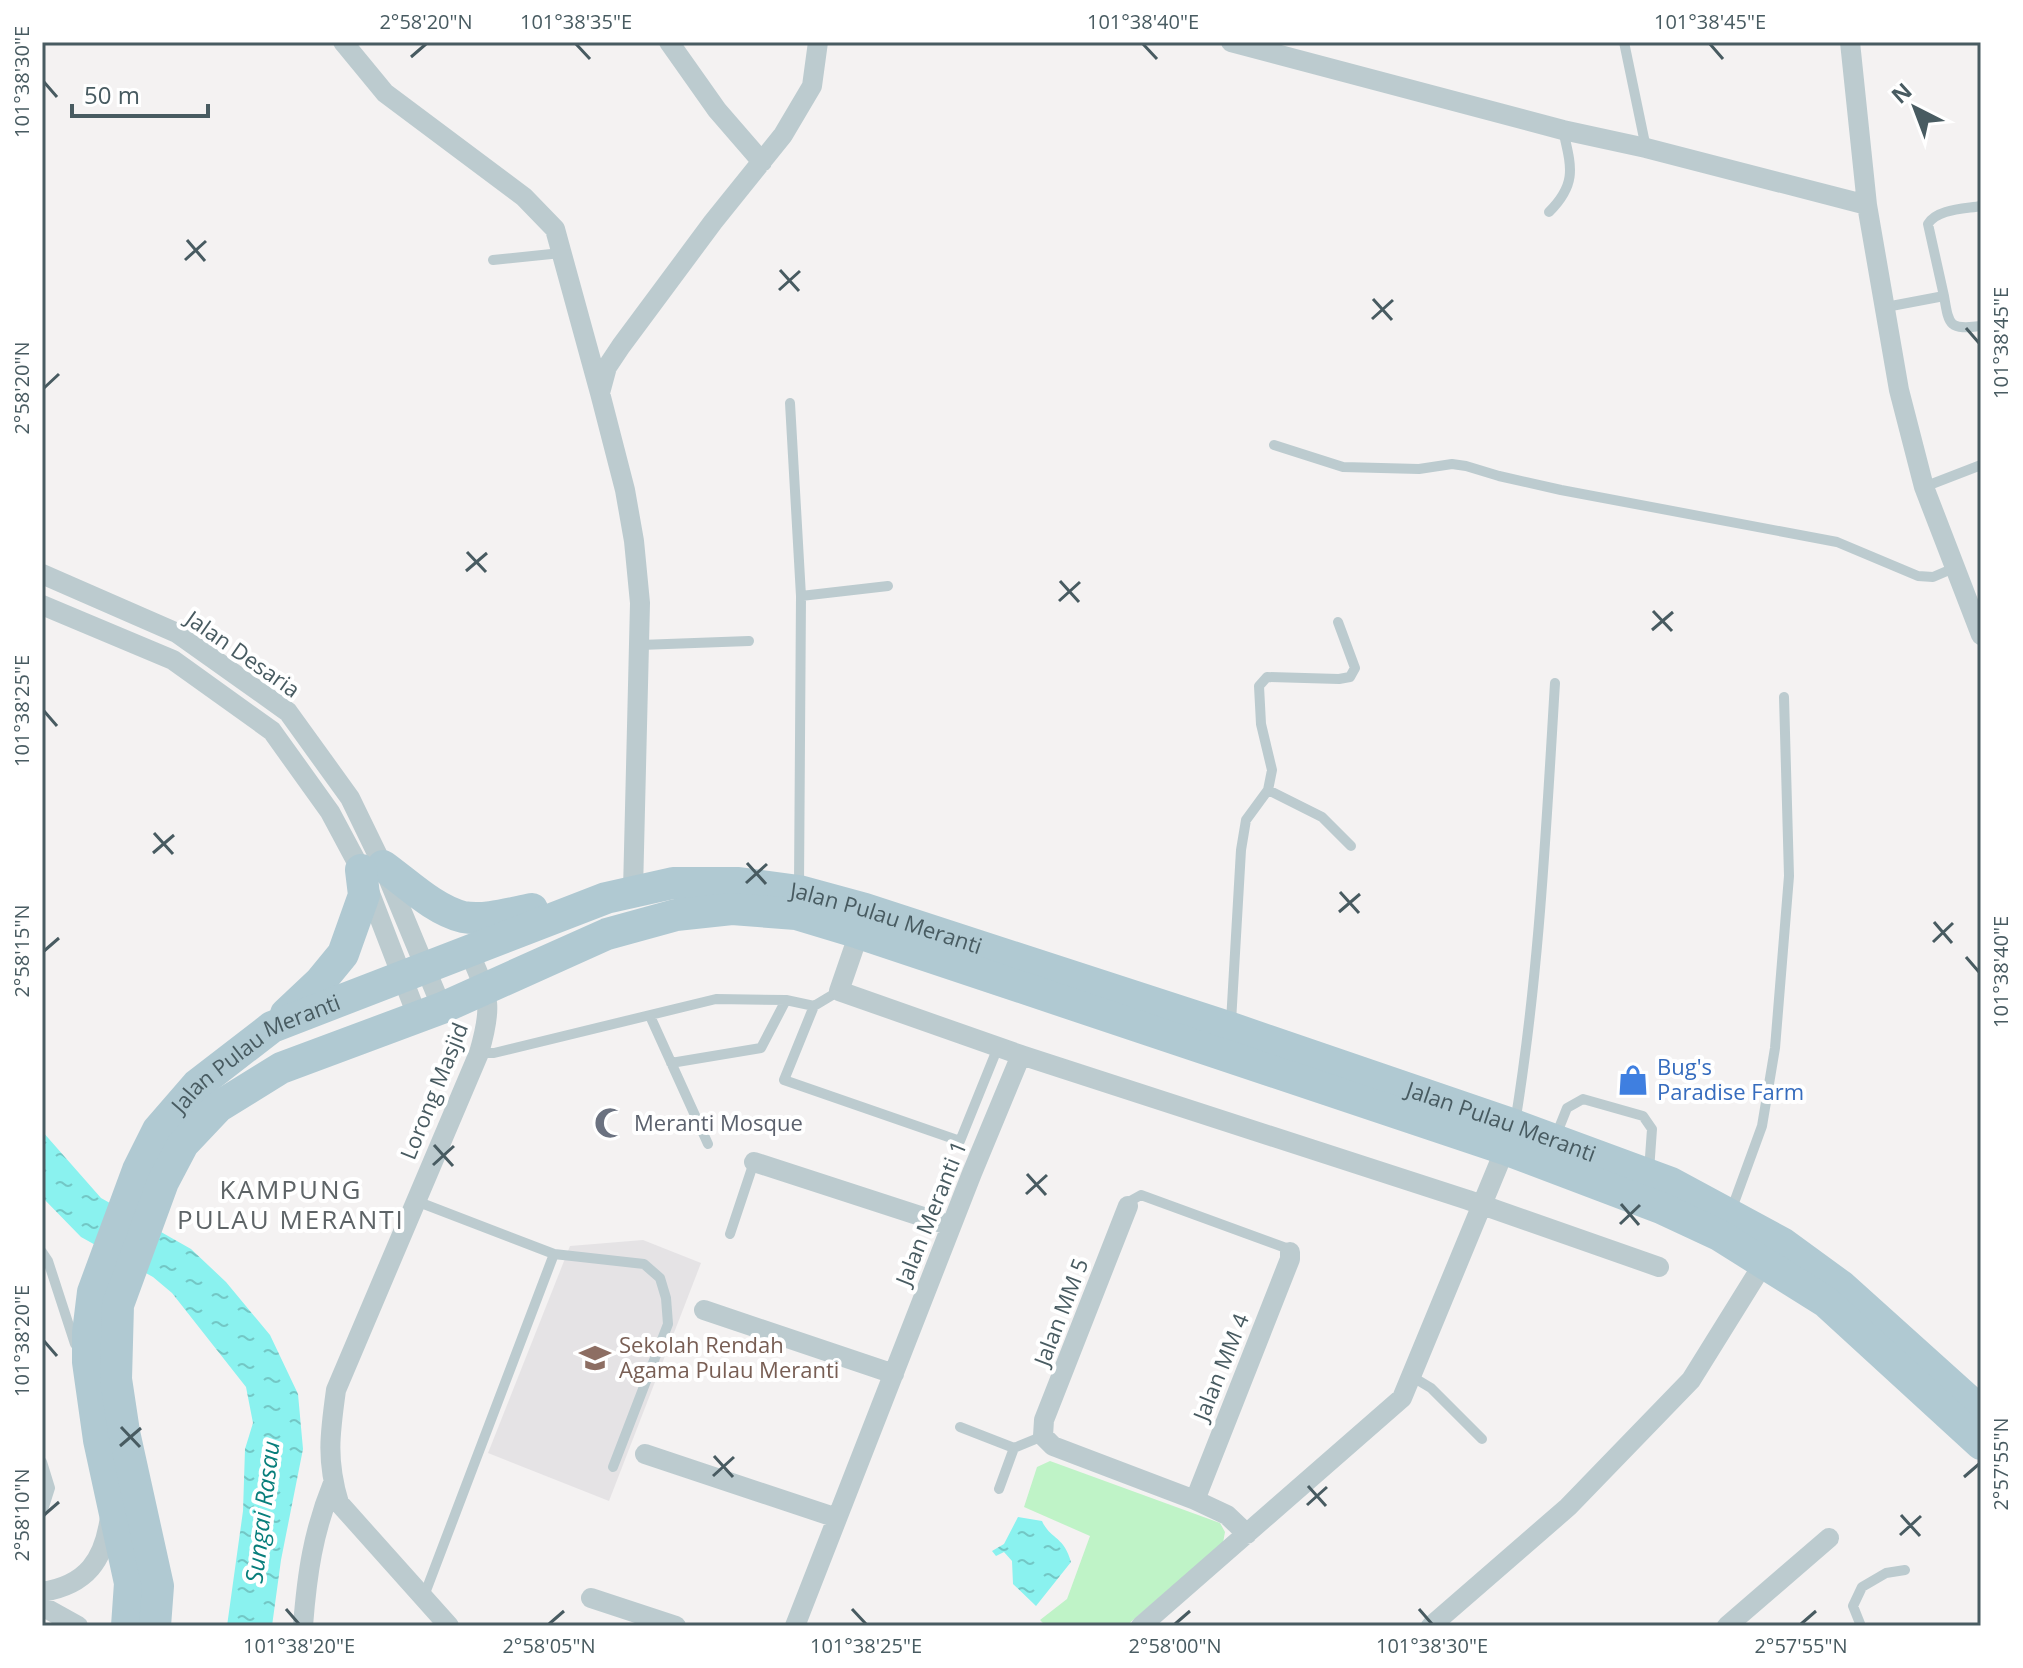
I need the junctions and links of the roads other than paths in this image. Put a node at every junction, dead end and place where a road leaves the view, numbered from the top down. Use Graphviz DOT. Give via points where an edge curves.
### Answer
graph roads {
  1 [pos="343,42"];
  2 [pos="669,42"];
  3 [pos="818,42"];
  4 [pos="1231,42"];
  5 [pos="1624,42"];
  6 [pos="1850,42"];
  7 [pos="1271,48"];
  8 [pos="1563,130"];
  9 [pos="1646,148"];
  10 [pos="762,162"];
  11 [pos="1867,205"];
  12 [pos="1981,206"];
  13 [pos="1549,212"];
  14 [pos="561,253"];
  15 [pos="493,260"];
  16 [pos="1944,296"];
  17 [pos="1886,307"];
  18 [pos="1981,326"];
  19 [pos="600,393"];
  20 [pos="790,403"];
  21 [pos="1274,445"];
  22 [pos="1981,465"];
  23 [pos="1924,487"];
  24 [pos="1954,568"];
  25 [pos="42,574"];
  26 [pos="888,586"];
  27 [pos="801,596"];
  28 [pos="42,605"];
  29 [pos="1338,622"];
  30 [pos="1981,635"];
  31 [pos="749,641"];
  32 [pos="640,645"];
  33 [pos="1555,683"];
  34 [pos="1784,697"];
  35 [pos="1268,790"];
  36 [pos="1351,846"];
  37 [pos="372,868"];
  38 [pos="799,891"];
  39 [pos="619,894"];
  40 [pos="859,933"];
  41 [pos="468,949"];
  42 [pos="414,970"];
  43 [pos="485,990"];
  44 [pos="839,991"];
  45 [pos="786,1000"];
  46 [pos="814,1006"];
  47 [pos="430,1013"];
  48 [pos="650,1016"];
  49 [pos="272,1027"];
  50 [pos="1231,1028"];
  51 [pos="998,1047"];
  52 [pos="479,1053"];
  53 [pos="1021,1055"];
  54 [pos="671,1063"];
  55 [pos="1510,1137"];
  56 [pos="1555,1140"];
  57 [pos="708,1144"];
  58 [pos="754,1162"];
  59 [pos="1648,1174"];
  60 [pos="150,1176"];
  61 [pos="416,1201"];
  62 [pos="1481,1204"];
  63 [pos="1128,1206"];
  64 [pos="1730,1213"];
  65 [pos="951,1226"];
  66 [pos="730,1234"];
  67 [pos="42,1252"];
  68 [pos="1290,1252"];
  69 [pos="554,1254"];
  70 [pos="1765,1261"];
  71 [pos="1659,1267"];
  72 [pos="106,1298"];
  73 [pos="704,1310"];
  74 [pos="88,1362"];
  75 [pos="894,1374"];
  76 [pos="1411,1376"];
  77 [pos="1981,1412"];
  78 [pos="960,1427"];
  79 [pos="1043,1436"];
  80 [pos="1482,1439"];
  81 [pos="1981,1444"];
  82 [pos="1014,1448"];
  83 [pos="645,1454"];
  84 [pos="42,1462"];
  85 [pos="613,1467"];
  86 [pos="333,1483"];
  87 [pos="999,1489"];
  88 [pos="112,1493"];
  89 [pos="1195,1500"];
  90 [pos="42,1513"];
  91 [pos="837,1518"];
  92 [pos="1247,1534"];
  93 [pos="1829,1538"];
  94 [pos="1905,1570"];
  95 [pos="42,1592"];
  96 [pos="423,1598"];
  97 [pos="591,1598"];
  98 [pos="42,1606"];
  99 [pos="78,1626"];
  100 [pos="127,1626"];
  101 [pos="155,1626"];
  102 [pos="303,1626"];
  103 [pos="449,1626"];
  104 [pos="676,1626"];
  105 [pos="795,1626"];
  106 [pos="1141,1626"];
  107 [pos="1431,1626"];
  108 [pos="1727,1626"];
  109 [pos="1861,1626"];
  1 -- 14 [label="street" via="385,93 524,197 555,229"];
  2 -- 10 [label="street"];
  3 -- 10 [label="street" via="812,86"];
  4 -- 7 [label="street"];
  5 -- 9 [label="lane"];
  6 -- 11 [label="street"];
  7 -- 8 [label="street"];
  8 -- 9 [label="street"];
  8 -- 13 [label="lane" via="1572,169 1563,199"];
  9 -- 11 [label="street"];
  10 -- 19 [label="street" via="621,346 607,367"];
  11 -- 17 [label="street"];
  12 -- 16 [label="lane" via="1939,215 1928,224"];
  14 -- 15 [label="lane"];
  14 -- 19 [label="street"];
  16 -- 17 [label="lane"];
  16 -- 18 [label="lane" via="1953,326"];
  17 -- 23 [label="street" via="1899,390"];
  19 -- 32 [label="street" via="634,541"];
  20 -- 27 [label="lane"];
  21 -- 24 [label="lane" via="1343,467 1466,466 1561,490 1837,542 1918,576 1933,577"];
  22 -- 23 [label="lane"];
  23 -- 24 [label="street"];
  24 -- 30 [label="street"];
  25 -- 37 [label="street, Jalan Desaria" via="177,633 288,712 350,798"];
  26 -- 27 [label="lane"];
  27 -- 38 [label="lane"];
  28 -- 37 [label="street, Jalan Desaria" via="173,660 272,731"];
  29 -- 35 [label="lane" via="1355,668 1350,677 1267,677 1259,686 1272,770"];
  31 -- 32 [label="lane"];
  32 -- 39 [label="street"];
  33 -- 55 [label="lane" via="1542,899 1527,1045"];
  34 -- 64 [label="lane" via="1789,876 1775,1048 1762,1126"];
  35 -- 36 [label="lane" via="1322,817"];
  35 -- 50 [label="lane" via="1246,820 1241,850"];
  37 -- 39 [label="main road" via="463,917"];
  37 -- 42 [label="street, Jalan Desaria"];
  37 -- 49 [label="main road" via="343,954"];
  38 -- 39 [label="main road, Jalan Pulau Meranti" via="739,883 673,883"];
  38 -- 50 [label="main road, Jalan Pulau Meranti"];
  39 -- 41 [label="main road, Jalan Pulau Meranti"];
  40 -- 43 [label="main road, Jalan Pulau Meranti" via="796,914 732,909 676,915 607,934"];
  40 -- 44 [label="street"];
  40 -- 55 [label="main road, Jalan Pulau Meranti"];
  41 -- 42 [label="main road, Jalan Pulau Meranti"];
  41 -- 43 [label="street, Lorong Masjid"];
  42 -- 47 [label="street, Jalan Desaria"];
  42 -- 49 [label="main road, Jalan Pulau Meranti"];
  43 -- 47 [label="main road, Jalan Pulau Meranti"];
  43 -- 52 [label="street, Lorong Masjid" via="489,1015"];
  44 -- 46 [label="lane"];
  44 -- 51 [label="street"];
  45 -- 46 [label="lane"];
  45 -- 48 [label="lane" via="716,999"];
  45 -- 54 [label="lane" via="761,1048"];
  46 -- 51 [label="lane" via="784,1080 960,1141"];
  47 -- 60 [label="main road, Jalan Pulau Meranti" via="281,1068 218,1107"];
  48 -- 52 [label="lane"];
  48 -- 54 [label="lane"];
  49 -- 60 [label="main road, Jalan Pulau Meranti" via="197,1085 158,1130"];
  50 -- 55 [label="main road, Jalan Pulau Meranti"];
  51 -- 53 [label="street"];
  52 -- 61 [label="street, Lorong Masjid"];
  53 -- 62 [label="street"];
  53 -- 65 [label="street, Jalan Meranti 1"];
  54 -- 57 [label="lane"];
  55 -- 56 [label="main road, Jalan Pulau Meranti"];
  55 -- 62 [label="street"];
  55 -- 70 [label="main road, Jalan Pulau Meranti"];
  56 -- 59 [label="main road, Jalan Pulau Meranti"];
  56 -- 59 [label="lane" via="1567,1108 1583,1099 1643,1116 1652,1129"];
  58 -- 65 [label="street"];
  58 -- 66 [label="lane"];
  59 -- 64 [label="main road, Jalan Pulau Meranti"];
  60 -- 72 [label="main road, Jalan Pulau Meranti"];
  61 -- 69 [label="lane"];
  61 -- 86 [label="street, Lorong Masjid" via="336,1390 329,1447"];
  62 -- 71 [label="street"];
  62 -- 76 [label="street"];
  63 -- 68 [label="lane" via="1141,1195"];
  63 -- 79 [label="street, Jalan MM 5" via="1044,1420"];
  64 -- 77 [label="main road, Jalan Pulau Meranti" via="1841,1286"];
  65 -- 75 [label="street, Jalan Meranti 1"];
  67 -- 74 [label="lane" via="76,1345"];
  68 -- 89 [label="street, Jalan MM 4"];
  69 -- 85 [label="lane" via="644,1264 660,1278 666,1298 668,1324"];
  69 -- 96 [label="lane"];
  70 -- 81 [label="main road, Jalan Pulau Meranti" via="1826,1302"];
  70 -- 107 [label="street" via="1691,1380 1568,1507"];
  72 -- 74 [label="main road, Jalan Pulau Meranti" via="88,1333"];
  72 -- 101 [label="main road, Jalan Pulau Meranti" via="124,1432 158,1586"];
  73 -- 75 [label="street"];
  74 -- 88 [label="main road, Jalan Pulau Meranti"];
  75 -- 91 [label="street, Jalan Meranti 1"];
  76 -- 80 [label="lane" via="1431,1388"];
  76 -- 92 [label="street" via="1392,1408"];
  78 -- 82 [label="lane"];
  79 -- 82 [label="lane"];
  79 -- 89 [label="street" via="1053,1446"];
  82 -- 87 [label="lane"];
  83 -- 91 [label="street"];
  84 -- 90 [label="lane" via="50,1488"];
  86 -- 96 [label="street, Lorong Masjid" via="352,1521"];
  86 -- 102 [label="street" via="307,1569"];
  88 -- 95 [label="street" via="103,1548 89,1571 75,1583"];
  88 -- 100 [label="main road, Jalan Pulau Meranti" via="130,1583"];
  89 -- 92 [label="street" via="1227,1515"];
  91 -- 105 [label="street, Jalan Meranti 1"];
  92 -- 106 [label="street"];
  93 -- 108 [label="street"];
  94 -- 109 [label="lane" via="1886,1573 1862,1587 1853,1606"];
  96 -- 103 [label="street, Lorong Masjid"];
  97 -- 104 [label="street"];
  98 -- 99 [label="street"];
}
